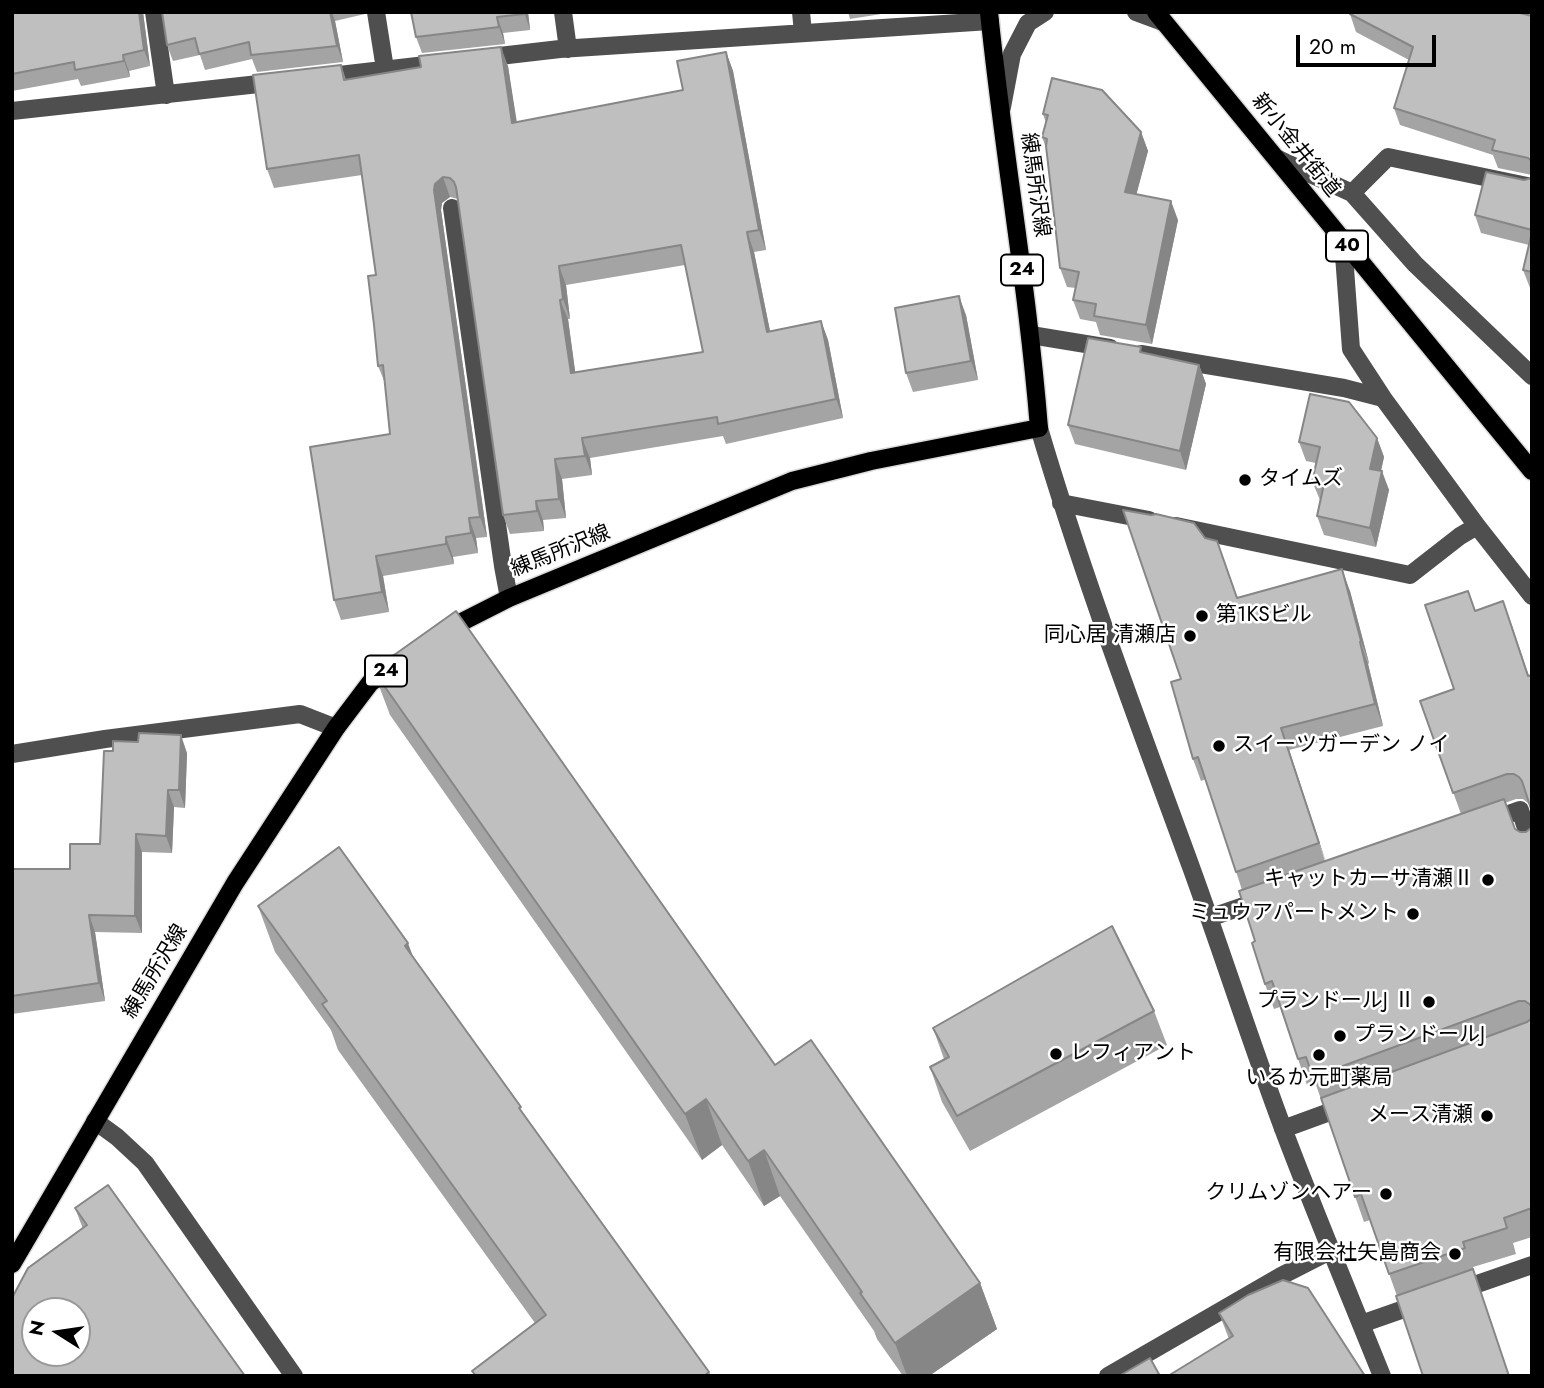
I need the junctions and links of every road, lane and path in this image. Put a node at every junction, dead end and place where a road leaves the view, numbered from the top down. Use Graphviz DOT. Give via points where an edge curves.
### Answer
graph roads {
  1 [pos="154,12"];
  2 [pos="376,12"];
  3 [pos="563,12"];
  4 [pos="801,12"];
  5 [pos="1045,12"];
  6 [pos="1136,12"];
  7 [pos="990,17"];
  8 [pos="1160,17"];
  9 [pos="803,33"];
  10 [pos="568,49"];
  11 [pos="385,69"];
  12 [pos="166,95"];
  13 [pos="12,111"];
  14 [pos="1001,113"];
  15 [pos="1278,159"];
  16 [pos="1532,187"];
  17 [pos="1352,193"];
  18 [pos="452,208"];
  19 [pos="1343,242"];
  20 [pos="1031,335"];
  21 [pos="1532,376"];
  22 [pos="1383,398"];
  23 [pos="1039,428"];
  24 [pos="1532,471"];
  25 [pos="1061,503"];
  26 [pos="1477,526"];
  27 [pos="1532,596"];
  28 [pos="509,598"];
  29 [pos="336,727"];
  30 [pos="12,754"];
  31 [pos="1468,828"];
  32 [pos="1532,846"];
  33 [pos="1274,895"];
  34 [pos="1209,918"];
  35 [pos="1362,1100"];
  36 [pos="95,1121"];
  37 [pos="1283,1129"];
  38 [pos="1330,1251"];
  39 [pos="12,1264"];
  40 [pos="1532,1265"];
  41 [pos="1361,1324"];
  42 [pos="294,1376"];
  43 [pos="1108,1376"];
  44 [pos="1382,1376"];
  1 -- 12 [label="street"];
  2 -- 11 [label="street"];
  3 -- 10 [label="street"];
  4 -- 9 [label="street"];
  5 -- 14 [label="street" via="1028,23 1012,54"];
  6 -- 8 [label="street"];
  7 -- 9 [label="street"];
  7 -- 14 [label="main road, 練馬所沢線 / 24"];
  8 -- 15 [label="main road, 新小金井街道 / 40"];
  9 -- 10 [label="street"];
  10 -- 11 [label="street"];
  11 -- 12 [label="street"];
  12 -- 13 [label="street"];
  14 -- 20 [label="main road, 練馬所沢線 / 24"];
  15 -- 17 [label="street"];
  15 -- 19 [label="main road, 新小金井街道 / 40"];
  16 -- 17 [label="street" via="1388,157"];
  17 -- 21 [label="street" via="1415,264"];
  18 -- 28 [label="street"];
  19 -- 22 [label="street" via="1350,349"];
  19 -- 24 [label="main road, 新小金井街道 / 40"];
  20 -- 22 [label="street"];
  20 -- 23 [label="main road, 練馬所沢線 / 24"];
  22 -- 26 [label="street"];
  23 -- 25 [label="street"];
  23 -- 28 [label="main road, 練馬所沢線 / 24" via="792,481"];
  25 -- 26 [label="street" via="1410,575"];
  25 -- 34 [label="street"];
  26 -- 27 [label="street"];
  28 -- 29 [label="main road, 練馬所沢線 / 24" via="418,645 370,683"];
  29 -- 30 [label="street" via="300,713"];
  29 -- 36 [label="main road, 練馬所沢線 / 24" via="235,883"];
  31 -- 32 [label="street" via="1520,810"];
  33 -- 34 [label="street"];
  34 -- 37 [label="street"];
  35 -- 37 [label="street"];
  36 -- 39 [label="main road, 練馬所沢線 / 24"];
  36 -- 42 [label="street" via="145,1163"];
  37 -- 38 [label="street"];
  38 -- 41 [label="street"];
  38 -- 43 [label="street"];
  40 -- 41 [label="street"];
  41 -- 44 [label="street"];
}
